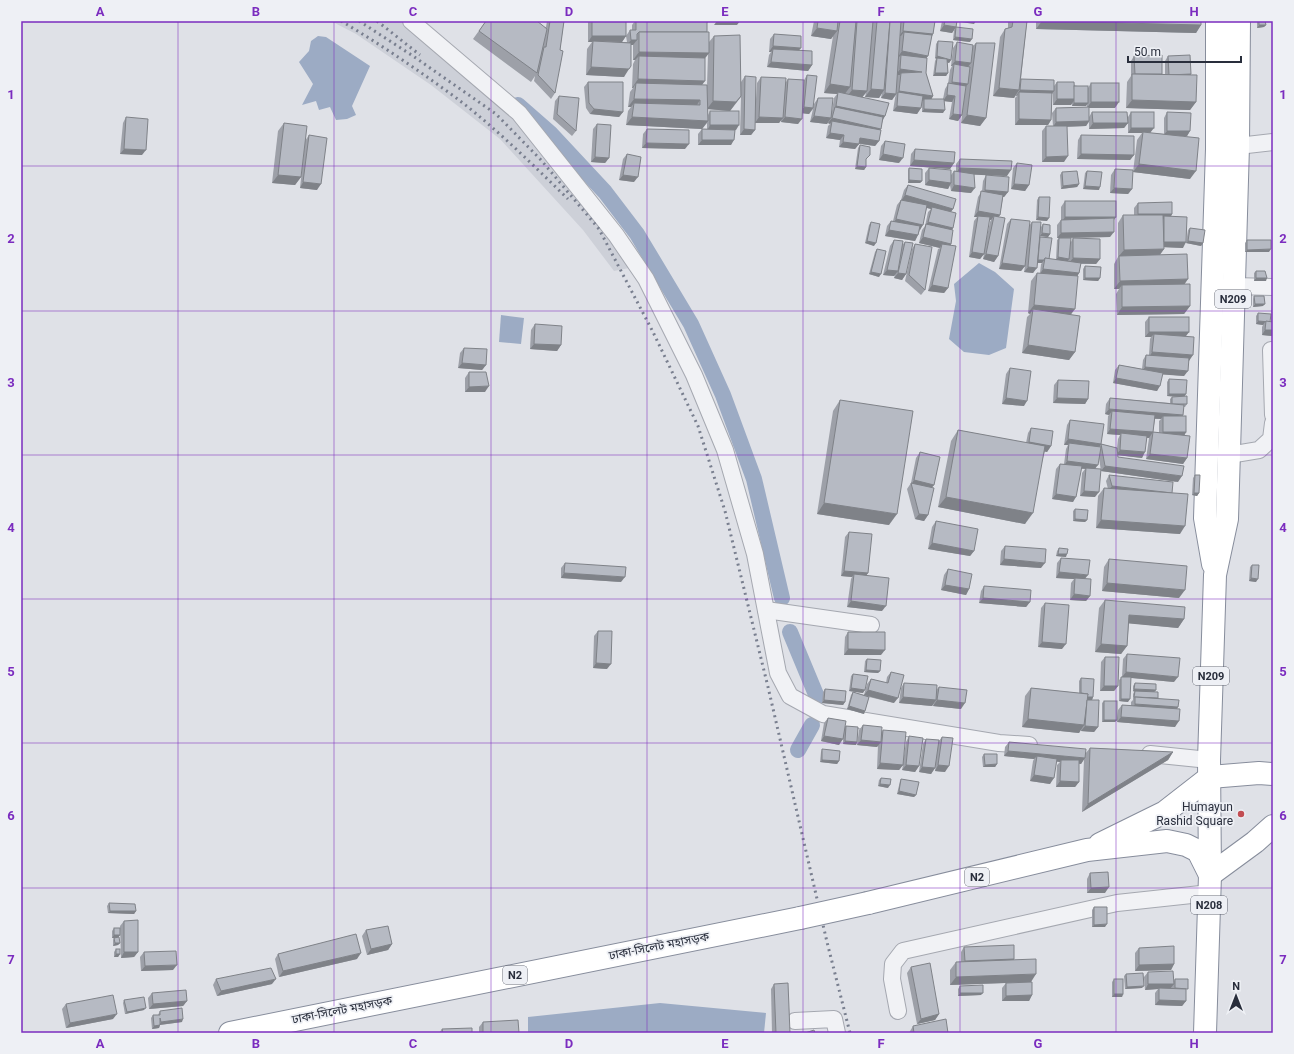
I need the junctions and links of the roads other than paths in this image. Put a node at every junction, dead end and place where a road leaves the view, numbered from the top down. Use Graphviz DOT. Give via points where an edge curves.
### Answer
graph roads {
  1 [pos="411,21"];
  2 [pos="1217,21"];
  3 [pos="1239,21"];
  4 [pos="1273,142"];
  5 [pos="1238,146"];
  6 [pos="1234,286"];
  7 [pos="1273,287"];
  8 [pos="1270,350"];
  9 [pos="1273,415"];
  10 [pos="1273,423"];
  11 [pos="1229,454"];
  12 [pos="1215,575"];
  13 [pos="766,610"];
  14 [pos="871,625"];
  15 [pos="1046,746"];
  16 [pos="1133,752"];
  17 [pos="1209,768"];
  18 [pos="1273,774"];
  19 [pos="1273,826"];
  20 [pos="1087,850"];
  21 [pos="1210,884"];
  22 [pos="898,1012"];
  23 [pos="795,1021"];
  24 [pos="230,1033"];
  25 [pos="837,1033"];
  26 [pos="1205,1033"];
  1 -- 13 [label="street" via="518,113 616,235 646,279 694,375 725,450 755,554"];
  2 -- 12 [label="highway, N209" via="1216,149 1205,518"];
  3 -- 5 [label="highway, N209"];
  4 -- 5 [label="street"];
  5 -- 6 [label="highway, N209"];
  6 -- 7 [label="street"];
  6 -- 11 [label="highway, N209"];
  8 -- 9 [label="street"];
  10 -- 11 [label="street" via="1271,439 1259,450"];
  11 -- 12 [label="highway, N209" via="1227,519"];
  12 -- 17 [label="highway, N209"];
  13 -- 14 [label="street"];
  13 -- 15 [label="street" via="778,673 790,696 823,714 999,743"];
  16 -- 17 [label="street"];
  17 -- 18 [label="highway"];
  17 -- 20 [label="highway, ঢাকা-সিলেট মহাসড়ক / N2" via="1165,812"];
  17 -- 21 [label="highway, N208"];
  19 -- 21 [label="highway"];
  20 -- 21 [label="highway, ঢাকা-সিলেট মহাসড়ক / N2" via="1167,842 1186,845 1198,851"];
  20 -- 24 [label="highway, ঢাকা-সিলেট মহাসড়ক / N2, bridge" via="800,918"];
  21 -- 22 [label="street" via="903,951 893,964 892,979"];
  21 -- 26 [label="highway, N208"];
  23 -- 25 [label="street" via="834,1019"];
}
